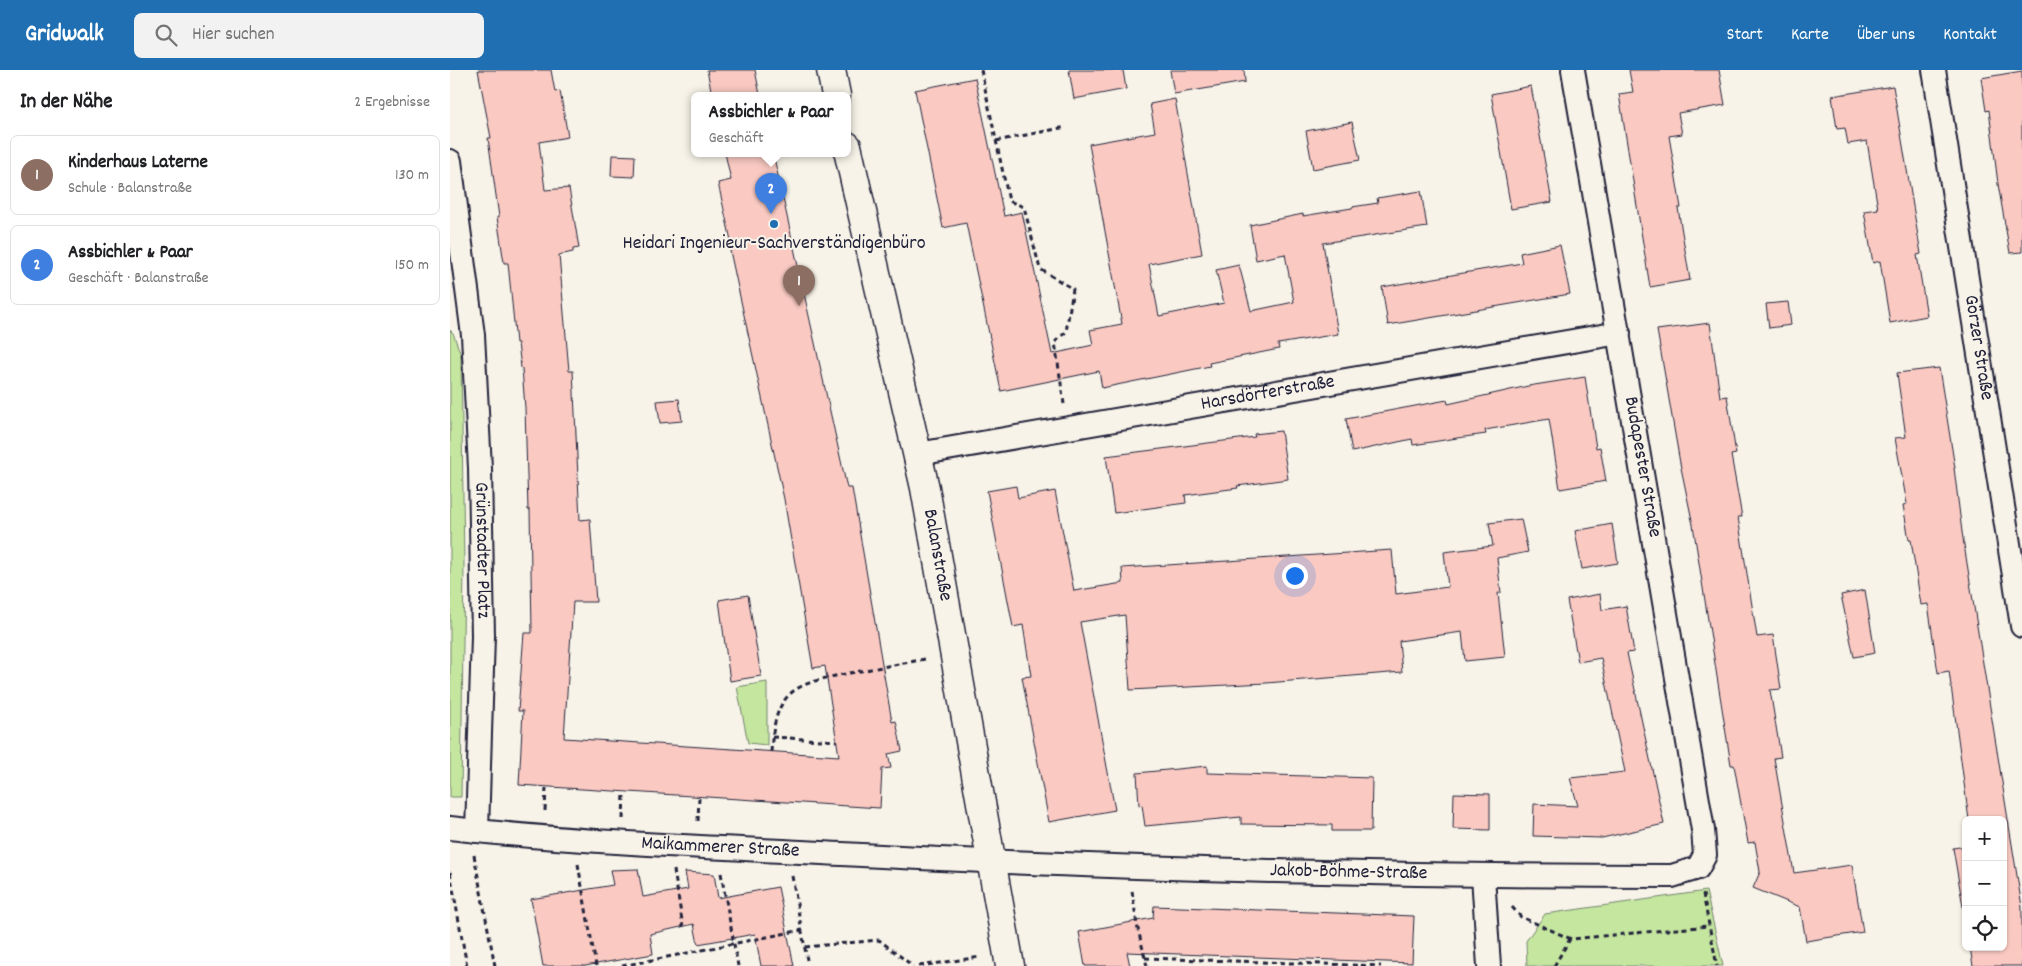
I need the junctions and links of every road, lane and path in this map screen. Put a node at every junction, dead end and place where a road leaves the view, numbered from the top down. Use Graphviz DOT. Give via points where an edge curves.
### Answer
graph roads {
  1 [pos="830,70"];
  2 [pos="981,70"];
  3 [pos="1573,70"];
  4 [pos="1934,70"];
  5 [pos="835,92"];
  6 [pos="1066,127"];
  7 [pos="996,141"];
  8 [pos="850,157"];
  9 [pos="450,161"];
  10 [pos="459,289"];
  11 [pos="1619,333"];
  12 [pos="1062,390"];
  13 [pos="918,454"];
  14 [pos="2022,626"];
  15 [pos="925,659"];
  16 [pos="772,737"];
  17 [pos="837,741"];
  18 [pos="771,752"];
  19 [pos="466,830"];
  20 [pos="574,839"];
  21 [pos="717,848"];
  22 [pos="787,851"];
  23 [pos="992,862"];
  24 [pos="1699,866"];
  25 [pos="450,872"];
  26 [pos="1483,876"];
  27 [pos="677,891"];
  28 [pos="1133,901"];
  29 [pos="1709,926"];
  30 [pos="683,927"];
  31 [pos="802,930"];
  32 [pos="1571,939"];
  33 [pos="734,943"];
  34 [pos="805,948"];
  35 [pos="980,957"];
  36 [pos="1145,958"];
  37 [pos="807,960"];
  38 [pos="940,964"];
  39 [pos="467,966"];
  40 [pos="495,966"];
  41 [pos="596,966"];
  42 [pos="622,966"];
  43 [pos="738,966"];
  44 [pos="913,966"];
  45 [pos="918,966"];
  46 [pos="1010,966"];
  47 [pos="1147,966"];
  48 [pos="1382,966"];
  49 [pos="1489,966"];
  50 [pos="1554,966"];
  51 [pos="1717,966"];
  1 -- 5 [label="street"];
  2 -- 7 [label="path"];
  3 -- 11 [label="street, Budapester Straße"];
  4 -- 14 [label="street, Görzer Straße"];
  6 -- 7 [label="path"];
  7 -- 12 [label="path" via="1009,201 1024,207 1040,269 1074,289 1066,332 1055,342"];
  8 -- 13 [label="street, Balanstraße"];
  9 -- 10 [label="street, Grünstadter Platz"];
  10 -- 19 [label="street, Grünstadter Platz" via="473,335 483,626"];
  11 -- 13 [label="street, Harsdörferstraße"];
  11 -- 24 [label="street, Budapester Straße" via="1703,830 1705,855"];
  13 -- 23 [label="street, Balanstraße"];
  15 -- 16 [label="path" via="815,680 796,688 776,715"];
  16 -- 17 [label="path"];
  16 -- 18 [label="path"];
  19 -- 20 [label="street, Maikammerer Straße"];
  19 -- 40 [label="path"];
  20 -- 21 [label="street, Maikammerer Straße"];
  20 -- 41 [label="path"];
  21 -- 22 [label="street, Maikammerer Straße"];
  21 -- 33 [label="path"];
  22 -- 23 [label="street, Maikammerer Straße"];
  22 -- 31 [label="path"];
  23 -- 26 [label="street, Jakob-Böhme-Straße"];
  23 -- 46 [label="street, Balanstraße"];
  24 -- 26 [label="street, Jakob-Böhme-Straße" via="1672,876"];
  24 -- 29 [label="path"];
  25 -- 39 [label="path"];
  26 -- 32 [label="path" via="1521,917"];
  26 -- 49 [label="street"];
  27 -- 30 [label="path"];
  28 -- 36 [label="path"];
  29 -- 32 [label="path"];
  29 -- 51 [label="path"];
  31 -- 33 [label="path"];
  31 -- 34 [label="path"];
  32 -- 50 [label="path"];
  33 -- 42 [label="path"];
  33 -- 43 [label="path"];
  34 -- 37 [label="path"];
  34 -- 44 [label="path" via="879,940"];
  35 -- 38 [label="path"];
  36 -- 47 [label="path"];
  36 -- 48 [label="path"];
  38 -- 45 [label="path"];
}
